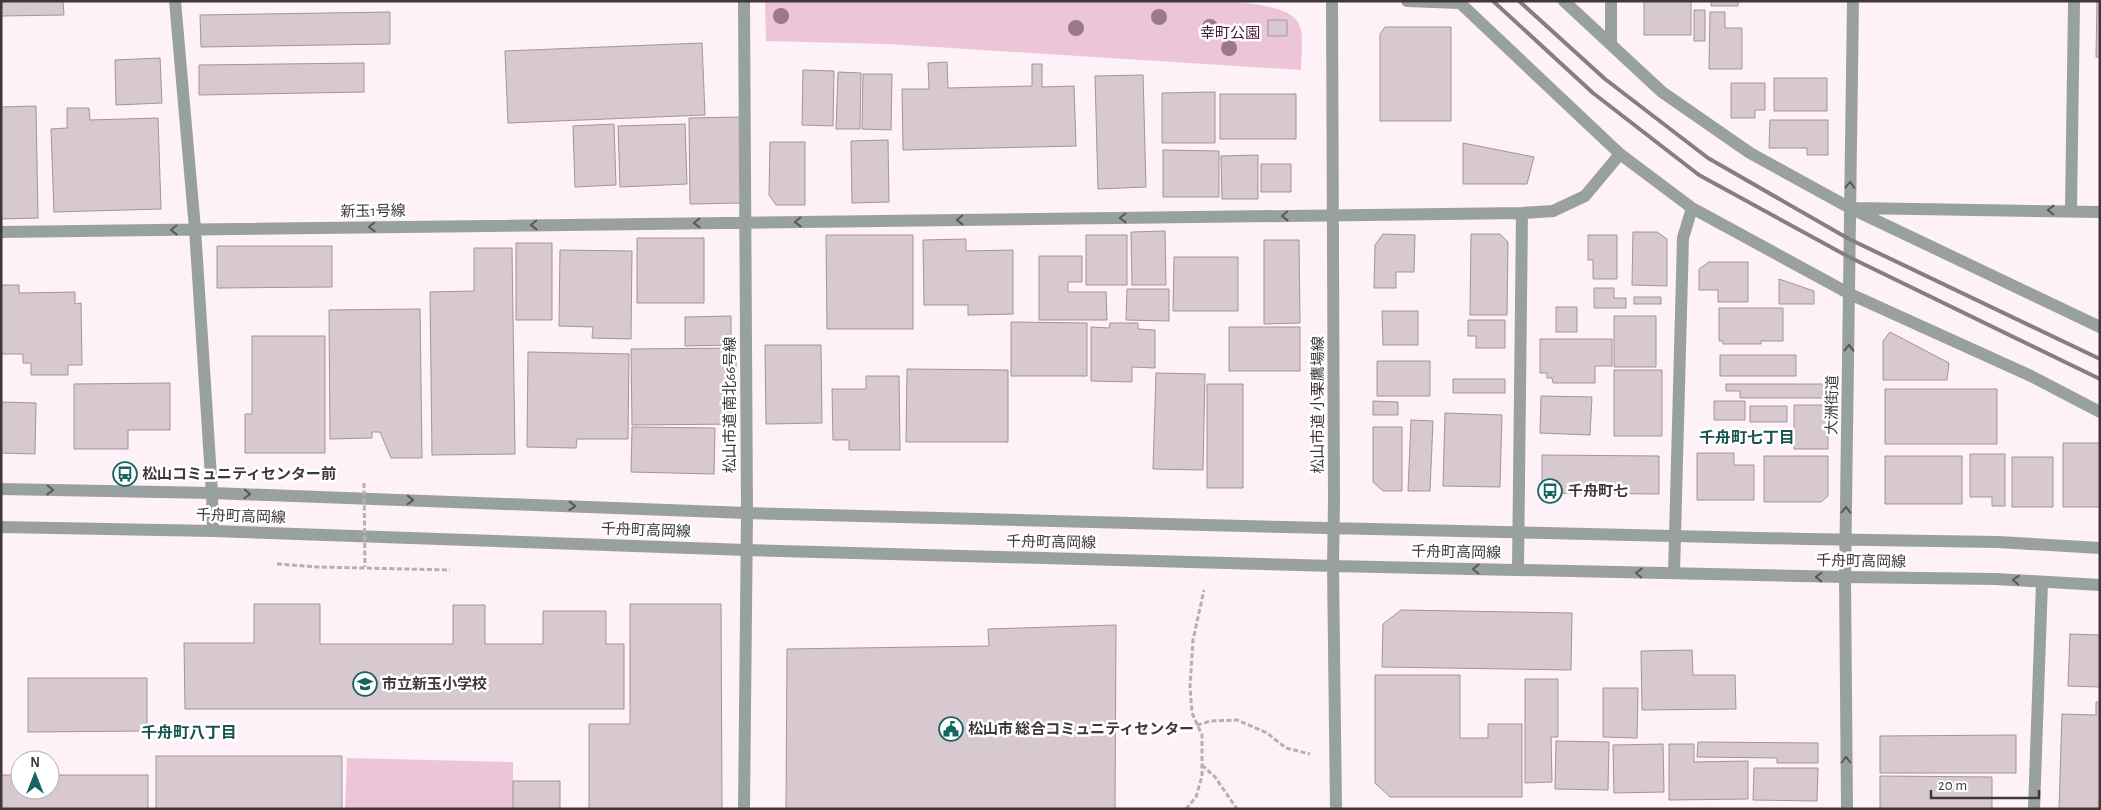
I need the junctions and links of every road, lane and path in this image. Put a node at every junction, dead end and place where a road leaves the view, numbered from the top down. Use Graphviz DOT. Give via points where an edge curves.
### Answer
graph roads {
  1 [pos="175,1"];
  2 [pos="744,1"];
  3 [pos="1332,1"];
  4 [pos="1407,1"];
  5 [pos="1564,1"];
  6 [pos="1611,1"];
  7 [pos="1853,1"];
  8 [pos="2074,1"];
  9 [pos="1611,44"];
  10 [pos="1620,154"];
  11 [pos="1692,208"];
  12 [pos="1850,208"];
  13 [pos="2071,210"];
  14 [pos="2100,212"];
  15 [pos="1522,214"];
  16 [pos="1334,215"];
  17 [pos="746,222"];
  18 [pos="195,230"];
  19 [pos="1,232"];
  20 [pos="1850,294"];
  21 [pos="2100,327"];
  22 [pos="2100,412"];
  23 [pos="364,483"];
  24 [pos="1,489"];
  25 [pos="212,493"];
  26 [pos="747,513"];
  27 [pos="1,527"];
  28 [pos="1334,528"];
  29 [pos="213,531"];
  30 [pos="1518,532"];
  31 [pos="1675,536"];
  32 [pos="1846,540"];
  33 [pos="2100,548"];
  34 [pos="746,550"];
  35 [pos="277,564"];
  36 [pos="1333,566"];
  37 [pos="365,567"];
  38 [pos="450,570"];
  39 [pos="1518,570"];
  40 [pos="1674,573"];
  41 [pos="1845,578"];
  42 [pos="2042,582"];
  43 [pos="2100,585"];
  44 [pos="1204,590"];
  45 [pos="1197,725"];
  46 [pos="1314,754"];
  47 [pos="1202,765"];
  48 [pos="744,809"];
  49 [pos="1186,809"];
  50 [pos="1237,809"];
  51 [pos="1336,809"];
  52 [pos="1847,809"];
  53 [pos="2034,809"];
  1 -- 18 [label="street"];
  2 -- 17 [label="street, 松山市道 南北66号線"];
  3 -- 16 [label="street, 松山市道 小栗鷹場線"];
  4 -- 10 [label="street" via="1460,3"];
  5 -- 9 [label="street"];
  6 -- 9 [label="street"];
  12 -- 7 [label="street, 大洲街道, one-way"];
  8 -- 13 [label="street"];
  9 -- 12 [label="street" via="1662,92 1750,154"];
  10 -- 11 [label="street"];
  10 -- 15 [label="street, 新玉1号線" via="1585,196 1553,211"];
  11 -- 20 [label="street"];
  11 -- 31 [label="street" via="1683,238"];
  13 -- 12 [label="street, one-way"];
  12 -- 20 [label="street, 大洲街道"];
  12 -- 21 [label="street"];
  13 -- 14 [label="street"];
  15 -- 16 [label="street, 新玉1号線"];
  15 -- 30 [label="street"];
  16 -- 17 [label="street, 新玉1号線, one-way"];
  16 -- 28 [label="street, 松山市道 小栗鷹場線"];
  17 -- 18 [label="street, 新玉1号線, one-way"];
  17 -- 26 [label="street, 松山市道 南北66号線"];
  18 -- 19 [label="street, 新玉1号線, one-way"];
  18 -- 25 [label="street"];
  20 -- 22 [label="street" via="2031,376"];
  32 -- 20 [label="street, 大洲街道, one-way"];
  23 -- 37 [label="path, bridge"];
  24 -- 25 [label="street, 千舟町高岡線, one-way"];
  25 -- 26 [label="street, 千舟町高岡線, one-way"];
  25 -- 29 [label="street"];
  26 -- 28 [label="street, 千舟町高岡線"];
  26 -- 34 [label="street, 松山市道 南北66号線"];
  27 -- 29 [label="street, 千舟町高岡線"];
  28 -- 30 [label="street, 千舟町高岡線"];
  28 -- 36 [label="street, 松山市道 小栗鷹場線"];
  29 -- 34 [label="street, 千舟町高岡線"];
  30 -- 31 [label="street, 千舟町高岡線"];
  30 -- 39 [label="street"];
  31 -- 32 [label="street, 千舟町高岡線"];
  31 -- 40 [label="street"];
  32 -- 33 [label="street, 千舟町高岡線" via="1998,542"];
  32 -- 41 [label="street, 大洲街道"];
  34 -- 36 [label="street, 千舟町高岡線"];
  34 -- 48 [label="street, 松山市道 南北66号線"];
  35 -- 37 [label="path"];
  39 -- 36 [label="street, 千舟町高岡線, one-way"];
  36 -- 51 [label="street, 松山市道 小栗鷹場線"];
  37 -- 38 [label="path"];
  40 -- 39 [label="street, 千舟町高岡線, one-way"];
  41 -- 40 [label="street, 千舟町高岡線, one-way"];
  42 -- 41 [label="street, 千舟町高岡線, one-way"];
  52 -- 41 [label="street, 大洲街道, one-way"];
  42 -- 43 [label="street, 千舟町高岡線"];
  42 -- 53 [label="street"];
  44 -- 45 [label="path" via="1193,640 1190,687 1192,714"];
  45 -- 46 [label="path" via="1237,720 1267,733 1286,748"];
  45 -- 47 [label="path" via="1202,736"];
  47 -- 49 [label="path" via="1196,797"];
  47 -- 50 [label="path" via="1215,777"];
}
